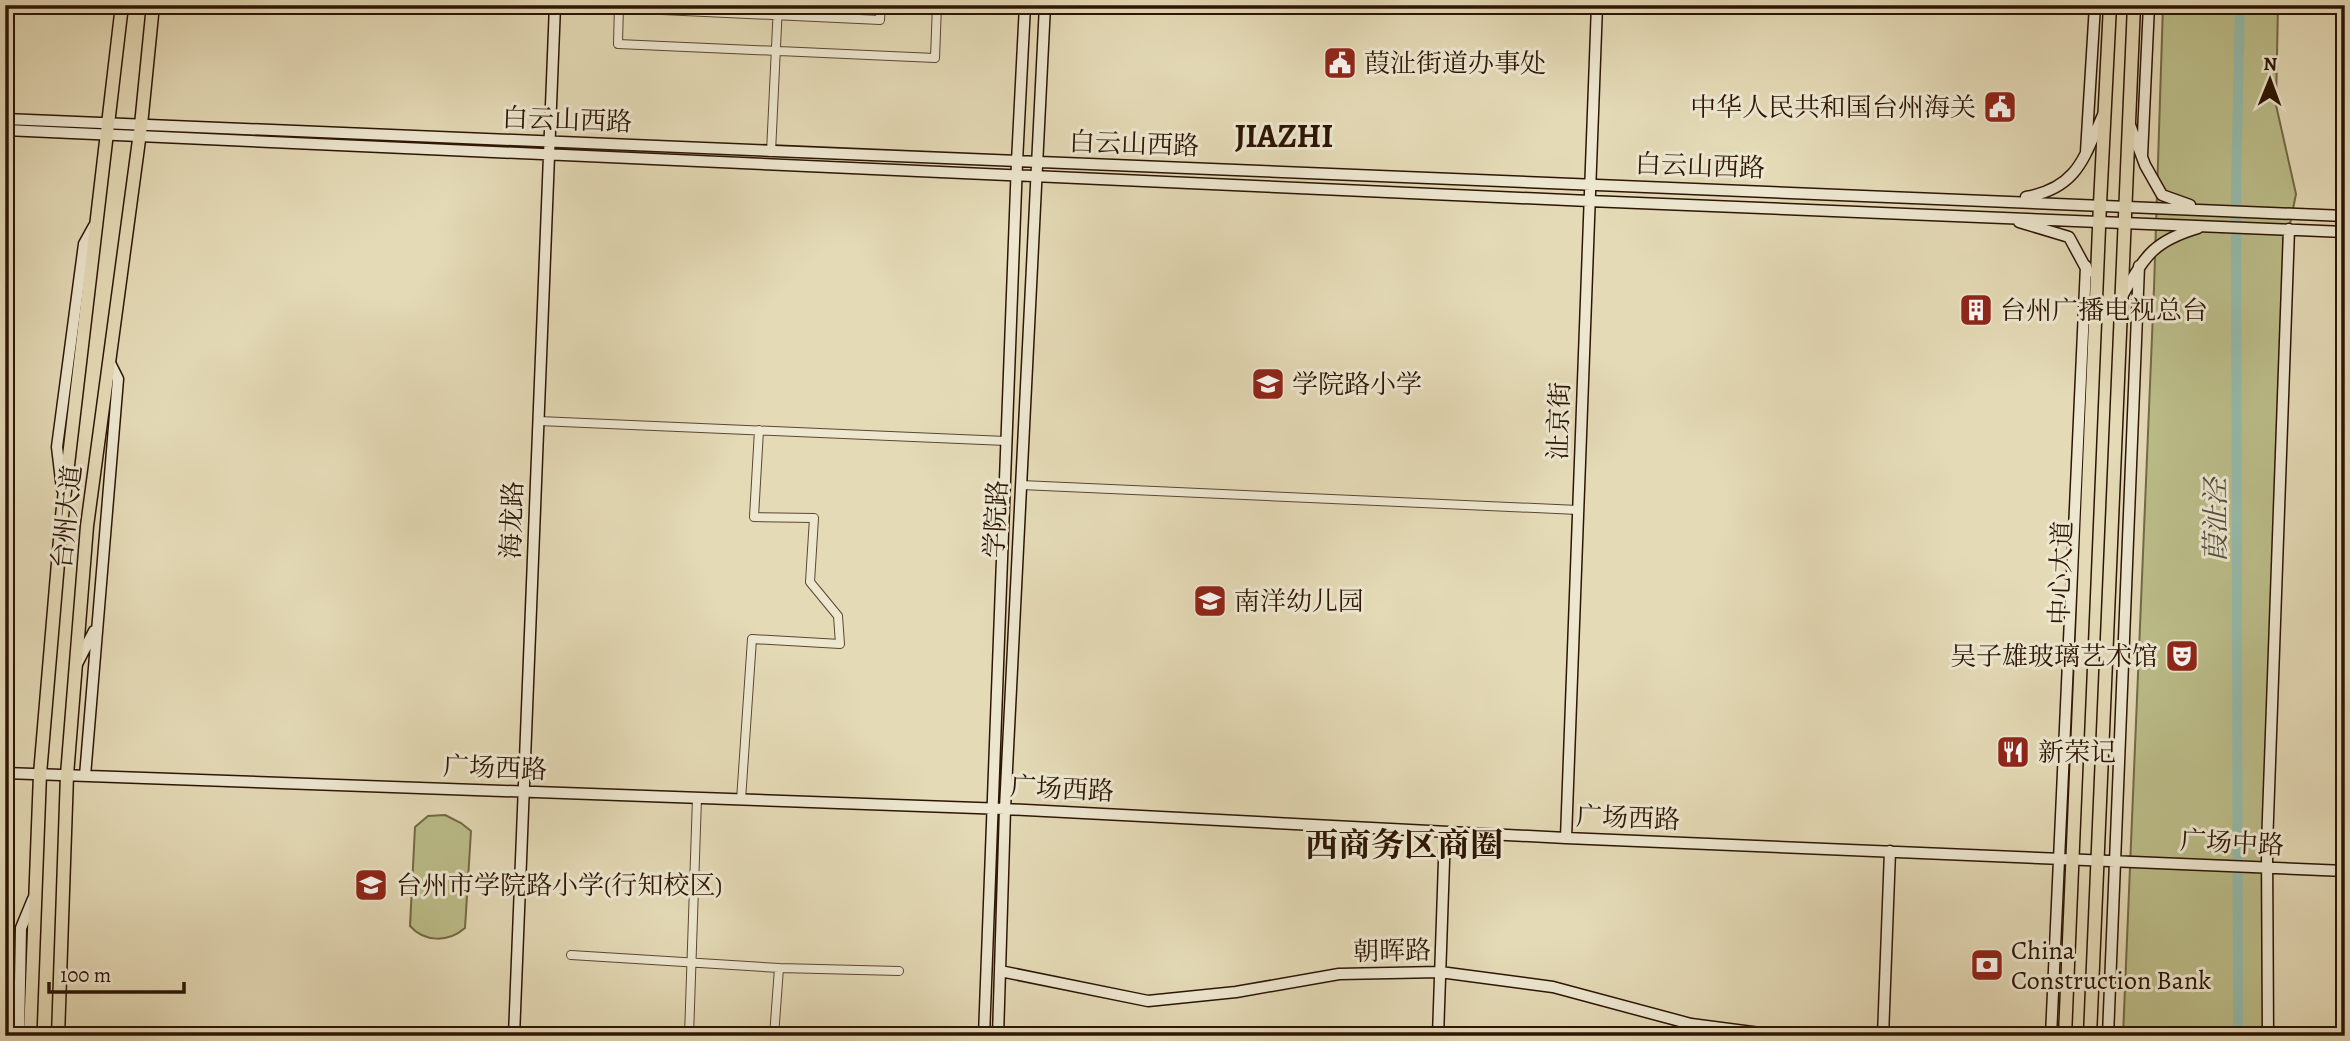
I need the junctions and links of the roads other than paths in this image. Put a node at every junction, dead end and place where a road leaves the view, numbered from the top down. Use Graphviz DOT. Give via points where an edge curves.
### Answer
graph roads {
  1 [pos="122,5"];
  2 [pos="153,5"];
  3 [pos="555,5"];
  4 [pos="881,5"];
  5 [pos="937,5"];
  6 [pos="1025,5"];
  7 [pos="1045,5"];
  8 [pos="1597,5"];
  9 [pos="2095,5"];
  10 [pos="2110,5"];
  11 [pos="2134,5"];
  12 [pos="2150,5"];
  13 [pos="619,7"];
  14 [pos="777,10"];
  15 [pos="776,49"];
  16 [pos="2104,112"];
  17 [pos="5,119"];
  18 [pos="2129,124"];
  19 [pos="108,129"];
  20 [pos="5,130"];
  21 [pos="140,130"];
  22 [pos="550,142"];
  23 [pos="771,152"];
  24 [pos="2086,152"];
  25 [pos="549,155"];
  26 [pos="2142,156"];
  27 [pos="1017,162"];
  28 [pos="1037,163"];
  29 [pos="1017,176"];
  30 [pos="1036,177"];
  31 [pos="1590,184"];
  32 [pos="1589,201"];
  33 [pos="2004,201"];
  34 [pos="2099,204"];
  35 [pos="2125,206"];
  36 [pos="2202,209"];
  37 [pos="2345,216"];
  38 [pos="1996,217"];
  39 [pos="2099,221"];
  40 [pos="2124,222"];
  41 [pos="2211,226"];
  42 [pos="2289,229"];
  43 [pos="2345,232"];
  44 [pos="2086,266"];
  45 [pos="2139,266"];
  46 [pos="2121,298"];
  47 [pos="2095,303"];
  48 [pos="109,361"];
  49 [pos="539,421"];
  50 [pos="760,430"];
  51 [pos="1006,441"];
  52 [pos="1021,485"];
  53 [pos="1578,510"];
  54 [pos="98,625"];
  55 [pos="76,666"];
  56 [pos="5,773"];
  57 [pos="40,774"];
  58 [pos="67,775"];
  59 [pos="85,776"];
  60 [pos="525,792"];
  61 [pos="696,798"];
  62 [pos="741,800"];
  63 [pos="992,808"];
  64 [pos="1005,809"];
  65 [pos="1445,832"];
  66 [pos="1566,838"];
  67 [pos="1890,851"];
  68 [pos="2065,858"];
  69 [pos="2097,860"];
  70 [pos="2117,860"];
  71 [pos="2262,867"];
  72 [pos="2345,871"];
  73 [pos="36,893"];
  74 [pos="571,955"];
  75 [pos="691,961"];
  76 [pos="779,968"];
  77 [pos="899,971"];
  78 [pos="1000,971"];
  79 [pos="1440,972"];
  80 [pos="61,1032"];
  81 [pos="19,1036"];
  82 [pos="30,1036"];
  83 [pos="514,1036"];
  84 [pos="689,1036"];
  85 [pos="774,1036"];
  86 [pos="984,1036"];
  87 [pos="998,1036"];
  88 [pos="1438,1036"];
  89 [pos="1783,1036"];
  90 [pos="1883,1036"];
  91 [pos="2051,1036"];
  92 [pos="2065,1036"];
  93 [pos="2090,1036"];
  94 [pos="2108,1036"];
  95 [pos="2268,1036"];
  1 -- 19 [label="main road, 台州大道"];
  2 -- 21 [label="main road, 台州大道"];
  3 -- 22 [label="main road, 海龙路"];
  4 -- 14 [label="street" via="880,20"];
  5 -- 15 [label="street" via="935,58"];
  6 -- 27 [label="main road, 学院路"];
  7 -- 28 [label="main road, 学院路"];
  8 -- 31 [label="main road, 沚京街"];
  9 -- 24 [label="main road"];
  10 -- 16 [label="main road, 中心大道"];
  11 -- 18 [label="main road, 中心大道"];
  12 -- 26 [label="main road"];
  13 -- 14 [label="street"];
  13 -- 15 [label="street" via="618,44"];
  14 -- 15 [label="street"];
  15 -- 23 [label="street"];
  16 -- 24 [label="main road, 中心大道"];
  16 -- 34 [label="main road, 中心大道"];
  17 -- 19 [label="main road, 白云山西路"];
  18 -- 26 [label="main road, 中心大道"];
  18 -- 35 [label="main road, 中心大道"];
  19 -- 20 [label="main road, 白云山西路"];
  19 -- 21 [label="main road, 白云山西路"];
  19 -- 57 [label="main road, 台州大道" via="64,504"];
  21 -- 22 [label="main road, 白云山西路"];
  21 -- 25 [label="main road, 白云山西路"];
  21 -- 48 [label="main road, 台州大道"];
  22 -- 23 [label="main road, 白云山西路"];
  22 -- 25 [label="main road, 海龙路"];
  23 -- 27 [label="main road, 白云山西路"];
  24 -- 33 [label="main road, 中心大道" via="2075,174 2045,193"];
  25 -- 29 [label="main road, 白云山西路"];
  25 -- 49 [label="main road, 海龙路"];
  26 -- 36 [label="main road, 中心大道" via="2162,195"];
  27 -- 28 [label="main road, 白云山西路"];
  27 -- 29 [label="main road, 学院路"];
  28 -- 30 [label="main road, 学院路"];
  28 -- 31 [label="main road, 白云山西路"];
  29 -- 30 [label="main road, 白云山西路"];
  29 -- 51 [label="main road, 学院路"];
  30 -- 32 [label="main road, 白云山西路"];
  30 -- 52 [label="main road, 学院路"];
  31 -- 32 [label="main road, 沚京街"];
  31 -- 33 [label="main road, 白云山西路"];
  32 -- 38 [label="main road, 白云山西路"];
  32 -- 53 [label="main road, 沚京街"];
  33 -- 34 [label="main road, 白云山西路"];
  34 -- 35 [label="main road, 白云山西路"];
  34 -- 39 [label="main road, 中心大道"];
  35 -- 36 [label="main road, 白云山西路"];
  35 -- 40 [label="main road, 中心大道"];
  36 -- 37 [label="main road, 白云山西路"];
  38 -- 39 [label="main road, 白云山西路"];
  38 -- 44 [label="main road, 白云山西路" via="2069,237"];
  39 -- 40 [label="main road, 白云山西路"];
  39 -- 47 [label="main road, 中心大道"];
  40 -- 41 [label="main road, 白云山西路"];
  40 -- 46 [label="main road, 中心大道"];
  41 -- 42 [label="main road, 白云山西路"];
  41 -- 45 [label="main road, 中心大道" via="2180,233 2156,246"];
  42 -- 43 [label="main road, 白云山西路"];
  42 -- 71 [label="main road"];
  44 -- 47 [label="main road, 白云山西路"];
  44 -- 68 [label="main road"];
  45 -- 46 [label="main road, 中心大道"];
  45 -- 70 [label="main road"];
  46 -- 69 [label="main road, 中心大道"];
  47 -- 68 [label="main road, 中心大道"];
  48 -- 54 [label="main road" via="118,379"];
  48 -- 55 [label="main road, 台州大道" via="87,526"];
  49 -- 50 [label="street"];
  49 -- 60 [label="main road, 海龙路"];
  50 -- 51 [label="street"];
  50 -- 62 [label="street" via="754,517 814,518 810,582 838,616 840,644 752,639"];
  51 -- 63 [label="main road, 学院路"];
  52 -- 53 [label="street"];
  52 -- 64 [label="main road, 学院路"];
  53 -- 66 [label="main road, 沚京街"];
  54 -- 55 [label="main road"];
  54 -- 59 [label="main road"];
  55 -- 58 [label="main road, 台州大道"];
  56 -- 57 [label="main road, 广场西路"];
  57 -- 58 [label="main road, 广场西路"];
  57 -- 73 [label="main road, 台州大道"];
  58 -- 59 [label="main road, 广场西路"];
  58 -- 80 [label="main road, 台州大道"];
  59 -- 60 [label="main road, 广场西路"];
  60 -- 61 [label="main road, 广场西路"];
  60 -- 83 [label="main road, 海龙路"];
  61 -- 62 [label="main road, 广场西路"];
  61 -- 75 [label="street"];
  62 -- 63 [label="main road, 广场西路"];
  63 -- 64 [label="main road, 广场西路"];
  63 -- 86 [label="main road, 学院路"];
  64 -- 65 [label="main road, 广场西路"];
  64 -- 78 [label="main road, 学院路"];
  65 -- 66 [label="main road, 广场西路"];
  65 -- 79 [label="main road"];
  66 -- 67 [label="main road, 广场西路"];
  67 -- 68 [label="main road, 广场西路"];
  67 -- 90 [label="main road"];
  68 -- 69 [label="main road, 广场西路"];
  68 -- 91 [label="main road"];
  68 -- 92 [label="main road, 中心大道"];
  69 -- 70 [label="main road, 广场西路"];
  69 -- 93 [label="main road, 中心大道"];
  70 -- 71 [label="main road, 广场中路"];
  70 -- 94 [label="main road"];
  71 -- 72 [label="main road, 广场中路"];
  71 -- 95 [label="main road"];
  73 -- 81 [label="main road" via="21,928"];
  73 -- 82 [label="main road, 台州大道"];
  74 -- 75 [label="street"];
  75 -- 76 [label="street"];
  75 -- 84 [label="street"];
  76 -- 77 [label="street"];
  76 -- 85 [label="street"];
  78 -- 79 [label="main road, 朝晖路" via="1148,1000 1236,992 1339,974"];
  78 -- 87 [label="main road, 学院路"];
  79 -- 88 [label="main road"];
  79 -- 89 [label="main road, 朝晖路" via="1553,987 1691,1024"];
}
